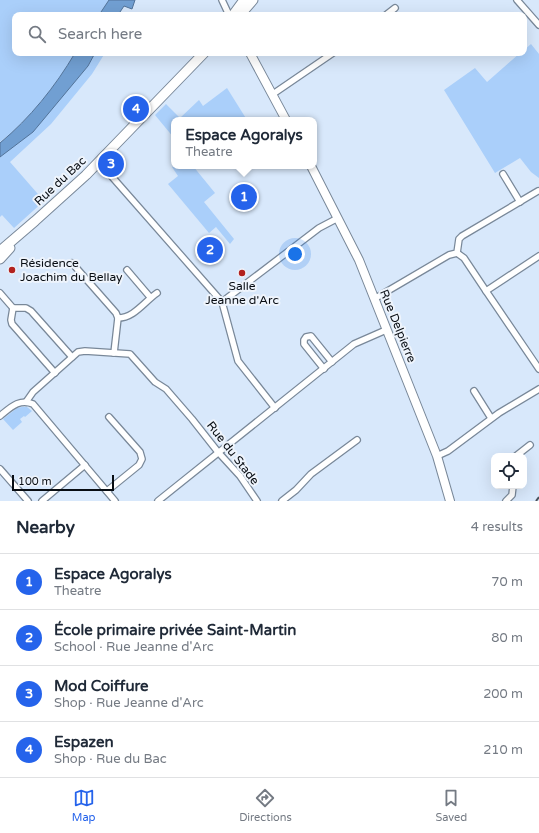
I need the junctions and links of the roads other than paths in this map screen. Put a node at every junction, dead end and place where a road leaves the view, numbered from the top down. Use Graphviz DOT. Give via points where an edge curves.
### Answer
graph roads {
  1 [pos="222,0"];
  2 [pos="244,0"];
  3 [pos="253,0"];
  4 [pos="517,0"];
  5 [pos="395,8"];
  6 [pos="228,12"];
  7 [pos="235,12"];
  8 [pos="243,12"];
  9 [pos="390,12"];
  10 [pos="539,25"];
  11 [pos="201,56"];
  12 [pos="252,56"];
  13 [pos="329,56"];
  14 [pos="273,94"];
  15 [pos="284,117"];
  16 [pos="99,162"];
  17 [pos="313,169"];
  18 [pos="503,174"];
  19 [pos="538,191"];
  20 [pos="520,202"];
  21 [pos="338,218"];
  22 [pos="35,221"];
  23 [pos="0,251"];
  24 [pos="457,253"];
  25 [pos="539,256"];
  26 [pos="0,259"];
  27 [pos="72,263"];
  28 [pos="127,270"];
  29 [pos="486,291"];
  30 [pos="0,293"];
  31 [pos="157,293"];
  32 [pos="150,298"];
  33 [pos="374,299"];
  34 [pos="222,302"];
  35 [pos="13,308"];
  36 [pos="118,318"];
  37 [pos="386,330"];
  38 [pos="114,352"];
  39 [pos="72,357"];
  40 [pos="332,362"];
  41 [pos="324,369"];
  42 [pos="539,369"];
  43 [pos="55,373"];
  44 [pos="539,389"];
  45 [pos="474,391"];
  46 [pos="26,402"];
  47 [pos="275,408"];
  48 [pos="1,415"];
  49 [pos="109,418"];
  50 [pos="491,418"];
  51 [pos="357,440"];
  52 [pos="530,445"];
  53 [pos="218,452"];
  54 [pos="520,453"];
  55 [pos="437,456"];
  56 [pos="85,465"];
  57 [pos="0,469"];
  58 [pos="513,489"];
  59 [pos="107,491"];
  60 [pos="28,501"];
  61 [pos="42,501"];
  62 [pos="116,501"];
  63 [pos="158,501"];
  64 [pos="257,501"];
  65 [pos="282,501"];
  66 [pos="450,501"];
  67 [pos="506,501"];
  1 -- 6 [label="street"];
  2 -- 7 [label="main road"];
  3 -- 8 [label="main road"];
  4 -- 10 [label="street"];
  5 -- 9 [label="street"];
  11 -- 16 [label="main road, Rue du Bac"];
  12 -- 14 [label="street"];
  13 -- 14 [label="street"];
  14 -- 15 [label="street"];
  16 -- 22 [label="main road, Rue du Bac"];
  16 -- 34 [label="street"];
  17 -- 21 [label="street, Rue Delpierre"];
  18 -- 20 [label="street"];
  19 -- 20 [label="street"];
  20 -- 24 [label="street" via="462,236 459,239"];
  21 -- 33 [label="street, Rue Delpierre"];
  21 -- 34 [label="street" via="319,228"];
  22 -- 23 [label="main road, Rue du Bac"];
  22 -- 26 [label="main road, Rue du Bac"];
  24 -- 29 [label="street" via="464,258"];
  24 -- 33 [label="street" via="449,255"];
  25 -- 29 [label="street"];
  27 -- 36 [label="street" via="113,308"];
  28 -- 32 [label="street"];
  29 -- 42 [label="street"];
  30 -- 35 [label="street"];
  31 -- 32 [label="street"];
  32 -- 36 [label="street" via="131,315"];
  33 -- 37 [label="street, Rue Delpierre"];
  34 -- 47 [label="street" via="238,361"];
  35 -- 39 [label="street" via="26,308 31,311"];
  35 -- 43 [label="street" via="13,326"];
  36 -- 38 [label="street"];
  37 -- 40 [label="street" via="357,343"];
  37 -- 55 [label="street, Rue Delpierre"];
  38 -- 39 [label="street, Rue du Stade" via="83,351"];
  38 -- 53 [label="street, Rue du Stade" via="132,355 155,382 166,389"];
  39 -- 43 [label="street"];
  40 -- 41 [label="street"];
  40 -- 41 [label="street" via="311,336 306,337 304,344"];
  41 -- 47 [label="street"];
  43 -- 46 [label="street" via="33,392"];
  44 -- 50 [label="street"];
  45 -- 50 [label="street"];
  46 -- 48 [label="street" via="15,404"];
  46 -- 56 [label="street" via="35,406"];
  47 -- 53 [label="street"];
  49 -- 59 [label="street" via="140,452 142,459 139,465"];
  50 -- 55 [label="street" via="448,451"];
  51 -- 65 [label="street" via="311,474"];
  52 -- 54 [label="street"];
  53 -- 63 [label="street"];
  53 -- 64 [label="street, Rue du Stade" via="240,476"];
  55 -- 66 [label="street, Rue Delpierre"];
  56 -- 59 [label="street"];
  56 -- 61 [label="street"];
  57 -- 60 [label="street"];
  58 -- 67 [label="street" via="513,493"];
  59 -- 62 [label="street"];
}
